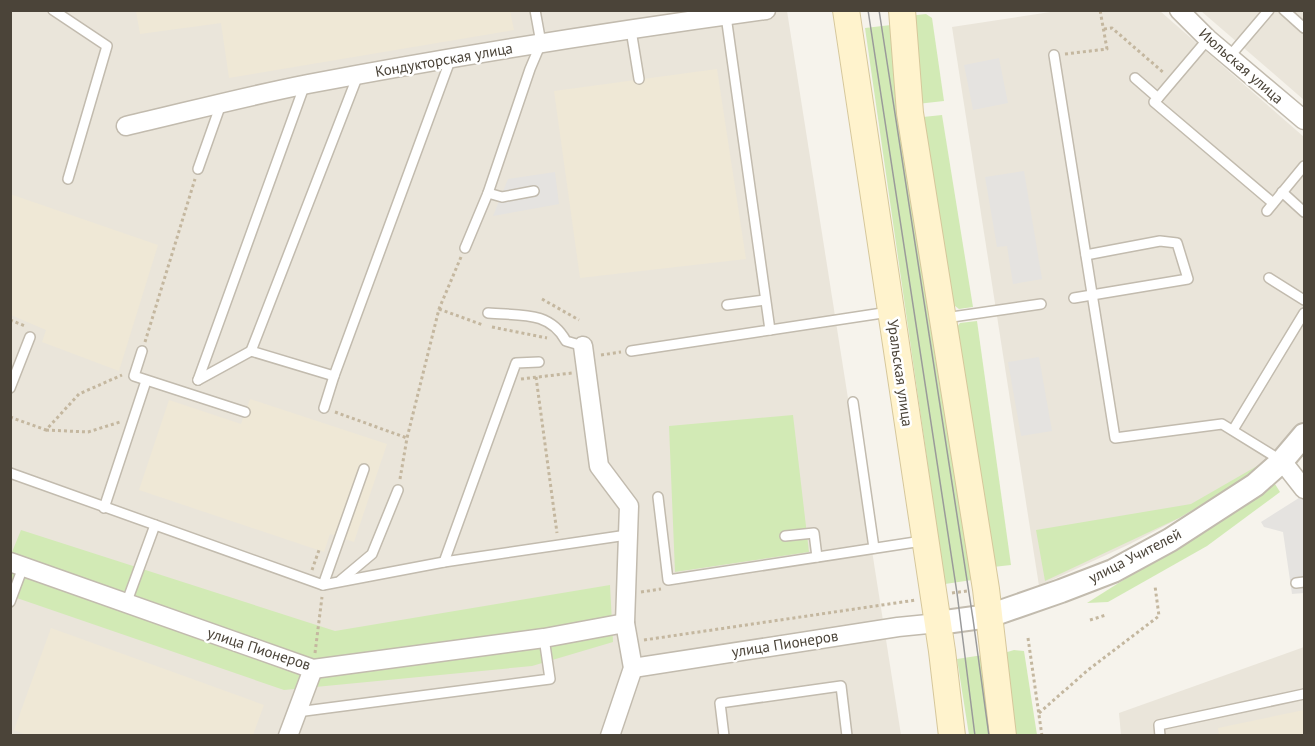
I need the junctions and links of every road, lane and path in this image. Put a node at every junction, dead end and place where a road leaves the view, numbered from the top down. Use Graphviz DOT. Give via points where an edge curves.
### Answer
graph roads {
  1 [pos="53,10"];
  2 [pos="535,10"];
  3 [pos="766,10"];
  4 [pos="846,10"];
  5 [pos="902,10"];
  6 [pos="1100,10"];
  7 [pos="1179,10"];
  8 [pos="1269,10"];
  9 [pos="1284,10"];
  10 [pos="726,16"];
  11 [pos="1305,28"];
  12 [pos="1104,29"];
  13 [pos="631,30"];
  14 [pos="1208,39"];
  15 [pos="541,43"];
  16 [pos="1054,55"];
  17 [pos="1229,57"];
  18 [pos="451,58"];
  19 [pos="358,75"];
  20 [pos="1135,78"];
  21 [pos="639,79"];
  22 [pos="1173,80"];
  23 [pos="306,84"];
  24 [pos="1158,98"];
  25 [pos="221,104"];
  26 [pos="1305,120"];
  27 [pos="126,126"];
  28 [pos="1305,166"];
  29 [pos="198,169"];
  30 [pos="68,179"];
  31 [pos="534,191"];
  32 [pos="1282,192"];
  33 [pos="488,193"];
  34 [pos="1305,212"];
  35 [pos="465,248"];
  36 [pos="1086,255"];
  37 [pos="1269,278"];
  38 [pos="1093,296"];
  39 [pos="1304,297"];
  40 [pos="1074,298"];
  41 [pos="542,299"];
  42 [pos="765,300"];
  43 [pos="1041,304"];
  44 [pos="727,305"];
  45 [pos="439,309"];
  46 [pos="892,312"];
  47 [pos="488,313"];
  48 [pos="1305,313"];
  49 [pos="942,318"];
  50 [pos="579,320"];
  51 [pos="770,330"];
  52 [pos="30,337"];
  53 [pos="574,344"];
  54 [pos="142,351"];
  55 [pos="251,351"];
  56 [pos="631,351"];
  57 [pos="599,356"];
  58 [pos="538,362"];
  59 [pos="137,366"];
  60 [pos="586,371"];
  61 [pos="334,376"];
  62 [pos="536,377"];
  63 [pos="511,380"];
  64 [pos="146,381"];
  65 [pos="10,388"];
  66 [pos="853,402"];
  67 [pos="324,408"];
  68 [pos="245,412"];
  69 [pos="10,417"];
  70 [pos="134,418"];
  71 [pos="46,430"];
  72 [pos="1233,430"];
  73 [pos="1305,435"];
  74 [pos="407,438"];
  75 [pos="1282,462"];
  76 [pos="364,469"];
  77 [pos="10,473"];
  78 [pos="1305,489"];
  79 [pos="398,490"];
  80 [pos="658,497"];
  81 [pos="104,508"];
  82 [pos="155,525"];
  83 [pos="627,535"];
  84 [pos="785,536"];
  85 [pos="925,540"];
  86 [pos="559,545"];
  87 [pos="874,548"];
  88 [pos="319,550"];
  89 [pos="817,557"];
  90 [pos="444,562"];
  91 [pos="17,564"];
  92 [pos="308,580"];
  93 [pos="339,582"];
  94 [pos="323,585"];
  95 [pos="1155,586"];
  96 [pos="986,589"];
  97 [pos="933,597"];
  98 [pos="10,602"];
  99 [pos="126,604"];
  100 [pos="1106,615"];
  101 [pos="989,616"];
  102 [pos="1090,620"];
  103 [pos="625,623"];
  104 [pos="938,623"];
  105 [pos="544,638"];
  106 [pos="1028,638"];
  107 [pos="628,643"];
  108 [pos="633,668"];
  109 [pos="313,669"];
  110 [pos="1305,694"];
  111 [pos="297,712"];
  112 [pos="1039,713"];
  113 [pos="288,735"];
  114 [pos="610,735"];
  115 [pos="724,735"];
  116 [pos="847,735"];
  117 [pos="952,735"];
  118 [pos="1003,735"];
  119 [pos="1042,735"];
  120 [pos="1160,735"];
  1 -- 30 [label="lane" via="107,46"];
  2 -- 15 [label="lane"];
  3 -- 10 [label="street, Кондукторская улица"];
  4 -- 46 [label="main road, Уральская улица"];
  5 -- 49 [label="main road" via="910,113"];
  6 -- 12 [label="path"];
  7 -- 14 [label="street, Июльская улица"];
  8 -- 17 [label="lane"];
  9 -- 11 [label="lane"];
  10 -- 13 [label="street, Кондукторская улица"];
  10 -- 42 [label="lane"];
  12 -- 16 [label="path" via="1107,49"];
  12 -- 22 [label="path" via="1112,28"];
  13 -- 15 [label="street, Кондукторская улица"];
  13 -- 21 [label="lane"];
  14 -- 17 [label="street, Июльская улица"];
  14 -- 22 [label="lane"];
  15 -- 18 [label="street, Кондукторская улица"];
  15 -- 33 [label="lane"];
  16 -- 36 [label="lane"];
  17 -- 26 [label="street, Июльская улица"];
  18 -- 19 [label="street, Кондукторская улица"];
  18 -- 61 [label="lane"];
  19 -- 23 [label="street, Кондукторская улица"];
  19 -- 55 [label="lane"];
  20 -- 24 [label="lane"];
  22 -- 24 [label="lane"];
  23 -- 25 [label="street, Кондукторская улица"];
  23 -- 55 [label="lane" via="198,380"];
  24 -- 32 [label="lane" via="1154,102 1270,207"];
  25 -- 27 [label="street, Кондукторская улица"];
  25 -- 29 [label="lane"];
  28 -- 32 [label="lane"];
  29 -- 54 [label="path"];
  31 -- 33 [label="lane" via="502,196"];
  32 -- 34 [label="lane"];
  33 -- 35 [label="lane"];
  35 -- 45 [label="path"];
  36 -- 38 [label="lane"];
  36 -- 38 [label="lane" via="1160,242 1177,243 1188,279"];
  37 -- 39 [label="lane"];
  38 -- 40 [label="lane"];
  38 -- 72 [label="lane" via="1115,438 1222,424"];
  41 -- 50 [label="path"];
  42 -- 44 [label="lane"];
  42 -- 51 [label="lane"];
  43 -- 49 [label="lane"];
  45 -- 53 [label="path" via="473,323"];
  45 -- 74 [label="path"];
  46 -- 51 [label="lane"];
  46 -- 85 [label="main road, Уральская улица"];
  47 -- 53 [label="lane" via="544,318"];
  48 -- 72 [label="lane"];
  49 -- 96 [label="main road"];
  51 -- 56 [label="lane"];
  52 -- 65 [label="lane"];
  53 -- 60 [label="street"];
  54 -- 59 [label="lane"];
  55 -- 61 [label="lane"];
  56 -- 57 [label="path"];
  58 -- 63 [label="lane" via="516,363"];
  59 -- 64 [label="lane" via="134,376"];
  59 -- 71 [label="path" via="79,394"];
  60 -- 62 [label="path"];
  60 -- 83 [label="street" via="599,466 629,506"];
  61 -- 67 [label="lane"];
  62 -- 63 [label="path"];
  62 -- 86 [label="path"];
  63 -- 90 [label="lane"];
  64 -- 68 [label="lane"];
  64 -- 70 [label="lane"];
  66 -- 87 [label="lane"];
  67 -- 74 [label="path"];
  69 -- 71 [label="path"];
  70 -- 71 [label="path" via="88,432"];
  70 -- 81 [label="lane"];
  72 -- 75 [label="lane"];
  73 -- 75 [label="street, улица Учителей"];
  74 -- 79 [label="path"];
  75 -- 78 [label="street"];
  75 -- 101 [label="street, улица Учителей" via="1223,507 1113,571"];
  76 -- 94 [label="lane"];
  77 -- 81 [label="lane"];
  79 -- 93 [label="lane" via="372,554"];
  80 -- 89 [label="lane" via="668,580"];
  81 -- 82 [label="lane"];
  82 -- 92 [label="lane"];
  82 -- 99 [label="lane"];
  83 -- 86 [label="lane"];
  83 -- 103 [label="street"];
  84 -- 89 [label="lane" via="814,533"];
  85 -- 87 [label="lane"];
  85 -- 97 [label="main road, Уральская улица"];
  86 -- 90 [label="lane"];
  87 -- 89 [label="lane"];
  88 -- 92 [label="path"];
  90 -- 93 [label="lane"];
  91 -- 98 [label="lane"];
  91 -- 99 [label="street, улица Пионеров"];
  92 -- 94 [label="lane"];
  93 -- 94 [label="lane"];
  94 -- 109 [label="path"];
  95 -- 112 [label="path" via="1159,616"];
  96 -- 97 [label="path"];
  96 -- 101 [label="main road"];
  97 -- 104 [label="main road, Уральская улица"];
  97 -- 107 [label="path"];
  99 -- 109 [label="street, улица Пионеров"];
  100 -- 102 [label="path"];
  101 -- 104 [label="street, улица Учителей"];
  101 -- 118 [label="main road"];
  103 -- 105 [label="street, улица Пионеров"];
  103 -- 107 [label="street"];
  104 -- 108 [label="street, улица Пионеров"];
  104 -- 117 [label="main road, Уральская улица"];
  105 -- 109 [label="street, улица Пионеров"];
  105 -- 111 [label="lane" via="550,680"];
  106 -- 112 [label="path"];
  107 -- 108 [label="street"];
  108 -- 114 [label="street"];
  109 -- 111 [label="street"];
  110 -- 120 [label="lane" via="1159,725"];
  111 -- 113 [label="street"];
  112 -- 119 [label="path"];
  115 -- 116 [label="lane" via="720,703 841,686"];
}
